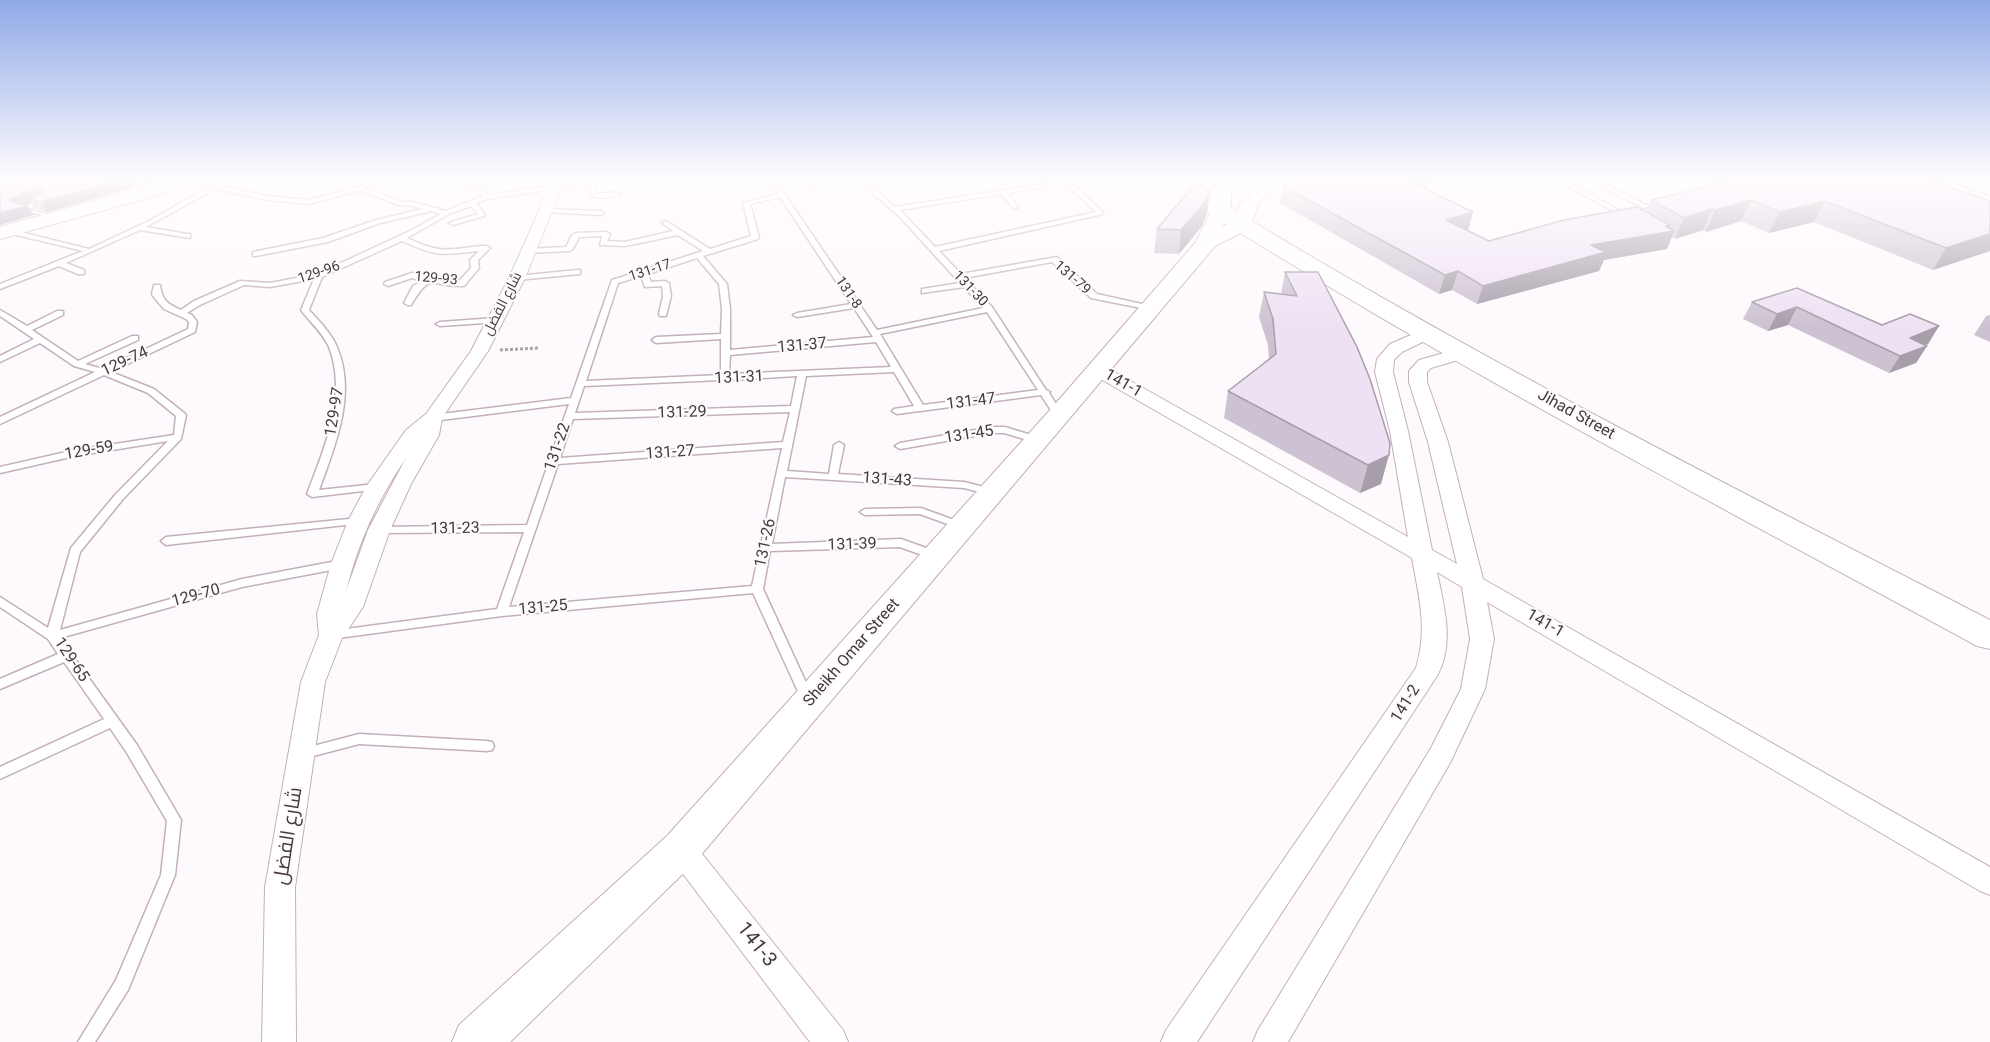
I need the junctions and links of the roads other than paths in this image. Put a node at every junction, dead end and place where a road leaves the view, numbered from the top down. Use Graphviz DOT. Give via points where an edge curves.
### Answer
graph roads {
  1 [pos="138,229"];
  2 [pos="143,229"];
  3 [pos="356,229"];
  4 [pos="418,229"];
  5 [pos="539,229"];
  6 [pos="675,229"];
  7 [pos="753,229"];
  8 [pos="804,229"];
  9 [pos="912,229"];
  10 [pos="1030,229"];
  11 [pos="1214,229"];
  12 [pos="1272,229"];
  13 [pos="1281,229"];
  14 [pos="2,231"];
  15 [pos="680,232"];
  16 [pos="187,236"];
  17 [pos="401,238"];
  18 [pos="932,250"];
  19 [pos="90,251"];
  20 [pos="529,251"];
  21 [pos="710,252"];
  22 [pos="256,254"];
  23 [pos="698,255"];
  24 [pos="61,264"];
  25 [pos="81,272"];
  26 [pos="577,272"];
  27 [pos="644,273"];
  28 [pos="34,274"];
  29 [pos="319,276"];
  30 [pos="958,277"];
  31 [pos="517,278"];
  32 [pos="428,280"];
  33 [pos="44,282"];
  34 [pos="615,282"];
  35 [pos="388,284"];
  36 [pos="965,284"];
  37 [pos="0,287"];
  38 [pos="157,287"];
  39 [pos="925,291"];
  40 [pos="408,303"];
  41 [pos="857,305"];
  42 [pos="1151,308"];
  43 [pos="989,309"];
  44 [pos="0,312"];
  45 [pos="60,313"];
  46 [pos="182,313"];
  47 [pos="663,314"];
  48 [pos="797,315"];
  49 [pos="496,320"];
  50 [pos="440,324"];
  51 [pos="26,330"];
  52 [pos="1427,333"];
  53 [pos="726,336"];
  54 [pos="877,336"];
  55 [pos="135,338"];
  56 [pos="40,339"];
  57 [pos="656,340"];
  58 [pos="1462,352"];
  59 [pos="726,353"];
  60 [pos="0,359"];
  61 [pos="77,364"];
  62 [pos="897,369"];
  63 [pos="1098,370"];
  64 [pos="103,372"];
  65 [pos="802,375"];
  66 [pos="725,379"];
  67 [pos="580,384"];
  68 [pos="575,400"];
  69 [pos="920,408"];
  70 [pos="794,410"];
  71 [pos="897,411"];
  72 [pos="569,416"];
  73 [pos="1047,416"];
  74 [pos="433,418"];
  75 [pos="0,421"];
  76 [pos="178,436"];
  77 [pos="787,445"];
  78 [pos="839,445"];
  79 [pos="900,446"];
  80 [pos="554,460"];
  81 [pos="0,470"];
  82 [pos="781,474"];
  83 [pos="833,477"];
  84 [pos="376,487"];
  85 [pos="992,493"];
  86 [pos="865,512"];
  87 [pos="359,521"];
  88 [pos="963,526"];
  89 [pos="530,528"];
  90 [pos="379,530"];
  91 [pos="166,541"];
  92 [pos="765,548"];
  93 [pos="1422,554"];
  94 [pos="937,556"];
  95 [pos="342,564"];
  96 [pos="1473,582"];
  97 [pos="757,589"];
  98 [pos="0,601"];
  99 [pos="1990,610"];
  100 [pos="502,612"];
  101 [pos="331,635"];
  102 [pos="52,636"];
  103 [pos="1990,636"];
  104 [pos="66,656"];
  105 [pos="0,684"];
  106 [pos="809,702"];
  107 [pos="113,721"];
  108 [pos="487,746"];
  109 [pos="302,754"];
  110 [pos="0,773"];
  111 [pos="681,849"];
  112 [pos="1990,882"];
  113 [pos="86,1042"];
  114 [pos="279,1042"];
  115 [pos="476,1042"];
  116 [pos="831,1042"];
  117 [pos="1178,1042"];
  118 [pos="1270,1042"];
  1 -- 19 [label="lane"];
  2 -- 16 [label="lane"];
  3 -- 22 [label="lane" via="318,242"];
  4 -- 17 [label="lane, 129-96"];
  5 -- 20 [label="street, شارع الفضل"];
  6 -- 15 [label="lane"];
  7 -- 21 [label="lane, 131-17" via="755,237"];
  8 -- 41 [label="lane, 131-8"];
  9 -- 18 [label="lane, 131-30"];
  10 -- 18 [label="lane"];
  11 -- 42 [label="street, Sheikh Omar Street" via="1206,244"];
  12 -- 52 [label="main road, Jihad Street"];
  13 -- 99 [label="main road, Jihad Street" via="1537,373"];
  14 -- 19 [label="lane"];
  15 -- 20 [label="lane" via="625,244 603,243 606,234 576,235 569,249"];
  15 -- 21 [label="lane"];
  17 -- 29 [label="lane, 129-96"];
  17 -- 32 [label="lane, 129-93" via="446,254 486,248 474,260 475,268 461,284"];
  18 -- 30 [label="lane, 131-30"];
  19 -- 24 [label="lane"];
  20 -- 31 [label="street, شارع الفضل"];
  21 -- 23 [label="lane, 131-17"];
  23 -- 27 [label="lane, 131-17"];
  23 -- 53 [label="lane" via="723,284"];
  24 -- 25 [label="lane"];
  24 -- 28 [label="lane"];
  26 -- 31 [label="lane"];
  27 -- 34 [label="lane, 131-17"];
  27 -- 47 [label="lane" via="648,285 665,283"];
  28 -- 33 [label="lane"];
  28 -- 37 [label="lane"];
  29 -- 46 [label="lane, 129-96" via="270,285 243,283"];
  29 -- 84 [label="lane, 129-97" via="306,310 332,346 341,385 335,431 312,494"];
  30 -- 36 [label="lane, 131-30"];
  30 -- 42 [label="lane, 131-79" via="1054,259 1094,296"];
  31 -- 49 [label="street, شارع الفضل"];
  32 -- 35 [label="lane, 129-93" via="412,275"];
  32 -- 40 [label="lane" via="416,288"];
  34 -- 67 [label="lane, 131-22"];
  36 -- 39 [label="lane"];
  36 -- 43 [label="lane, 131-30"];
  38 -- 46 [label="lane" via="156,294 168,307"];
  41 -- 48 [label="lane"];
  41 -- 54 [label="lane, 131-8"];
  42 -- 63 [label="street, Sheikh Omar Street"];
  43 -- 54 [label="lane, 131-37"];
  43 -- 73 [label="lane, 131-30"];
  44 -- 51 [label="lane"];
  45 -- 51 [label="lane"];
  46 -- 64 [label="lane, 129-74" via="193,322 192,330"];
  49 -- 50 [label="lane"];
  49 -- 74 [label="street, شارع الفضل"];
  51 -- 56 [label="lane"];
  52 -- 58 [label="main road, Jihad Street"];
  52 -- 93 [label="street, 141-2" via="1396,348 1386,359 1384,372"];
  53 -- 57 [label="lane"];
  53 -- 59 [label="lane"];
  54 -- 59 [label="lane, 131-37"];
  54 -- 62 [label="lane, 131-8"];
  55 -- 61 [label="lane"];
  56 -- 60 [label="lane"];
  56 -- 61 [label="lane"];
  58 -- 96 [label="street" via="1425,364 1418,371"];
  58 -- 103 [label="main road, Jihad Street" via="1684,475"];
  59 -- 66 [label="lane"];
  61 -- 64 [label="lane"];
  62 -- 65 [label="lane, 131-31"];
  62 -- 69 [label="lane, 131-8"];
  63 -- 73 [label="street, Sheikh Omar Street"];
  63 -- 93 [label="street, 141-1"];
  64 -- 75 [label="lane, 129-74"];
  64 -- 76 [label="lane" via="151,391 181,415"];
  65 -- 66 [label="lane, 131-31"];
  65 -- 70 [label="lane, 131-26"];
  66 -- 67 [label="lane, 131-31"];
  67 -- 68 [label="lane, 131-22"];
  68 -- 72 [label="lane, 131-22"];
  68 -- 74 [label="lane"];
  69 -- 71 [label="lane, 131-47"];
  69 -- 73 [label="lane, 131-47"];
  70 -- 72 [label="lane, 131-29"];
  70 -- 77 [label="lane, 131-26"];
  72 -- 80 [label="lane, 131-22"];
  73 -- 79 [label="lane, 131-45" via="1005,430"];
  73 -- 85 [label="street, Sheikh Omar Street"];
  74 -- 84 [label="street, شارع الفضل" via="413,434"];
  74 -- 90 [label="street, شارع الفضل" via="429,435"];
  76 -- 81 [label="lane, 129-59"];
  76 -- 102 [label="lane, 129-65" via="119,497 75,551"];
  77 -- 80 [label="lane, 131-27"];
  77 -- 82 [label="lane, 131-26"];
  78 -- 83 [label="lane"];
  80 -- 89 [label="lane, 131-22"];
  82 -- 83 [label="lane, 131-43"];
  82 -- 92 [label="lane, 131-26"];
  83 -- 85 [label="lane, 131-43" via="964,485"];
  84 -- 87 [label="street, شارع الفضل"];
  85 -- 88 [label="street, Sheikh Omar Street"];
  86 -- 88 [label="lane" via="921,511"];
  87 -- 91 [label="lane"];
  87 -- 95 [label="street, شارع الفضل"];
  88 -- 94 [label="street, Sheikh Omar Street"];
  89 -- 90 [label="lane, 131-23"];
  89 -- 100 [label="lane, 131-22"];
  90 -- 101 [label="street, شارع الفضل" via="352,607"];
  92 -- 94 [label="lane, 131-39" via="901,543"];
  92 -- 97 [label="lane, 131-26"];
  93 -- 96 [label="street, 141-1"];
  93 -- 117 [label="street, 141-2" via="1435,621 1428,670"];
  94 -- 106 [label="street, Sheikh Omar Street"];
  95 -- 101 [label="street, شارع الفضل" via="329,614"];
  95 -- 102 [label="lane, 129-70" via="242,583"];
  96 -- 112 [label="street, 141-1"];
  96 -- 118 [label="street" via="1482,639 1473,689 1441,755"];
  97 -- 100 [label="lane, 131-25"];
  97 -- 106 [label="lane, 131-26"];
  98 -- 102 [label="lane"];
  100 -- 101 [label="lane, 131-25"];
  101 -- 109 [label="street, شارع الفضل" via="313,682"];
  102 -- 104 [label="lane, 129-65"];
  104 -- 105 [label="lane"];
  104 -- 107 [label="lane, 129-65"];
  106 -- 111 [label="street, Sheikh Omar Street"];
  107 -- 110 [label="lane"];
  107 -- 113 [label="lane, 129-65" via="174,820 168,875 122,985"];
  108 -- 109 [label="lane" via="359,739"];
  109 -- 114 [label="street, شارع الفضل" via="280,887"];
  111 -- 115 [label="street, Sheikh Omar Street"];
  111 -- 116 [label="street, 141-3"];
}
